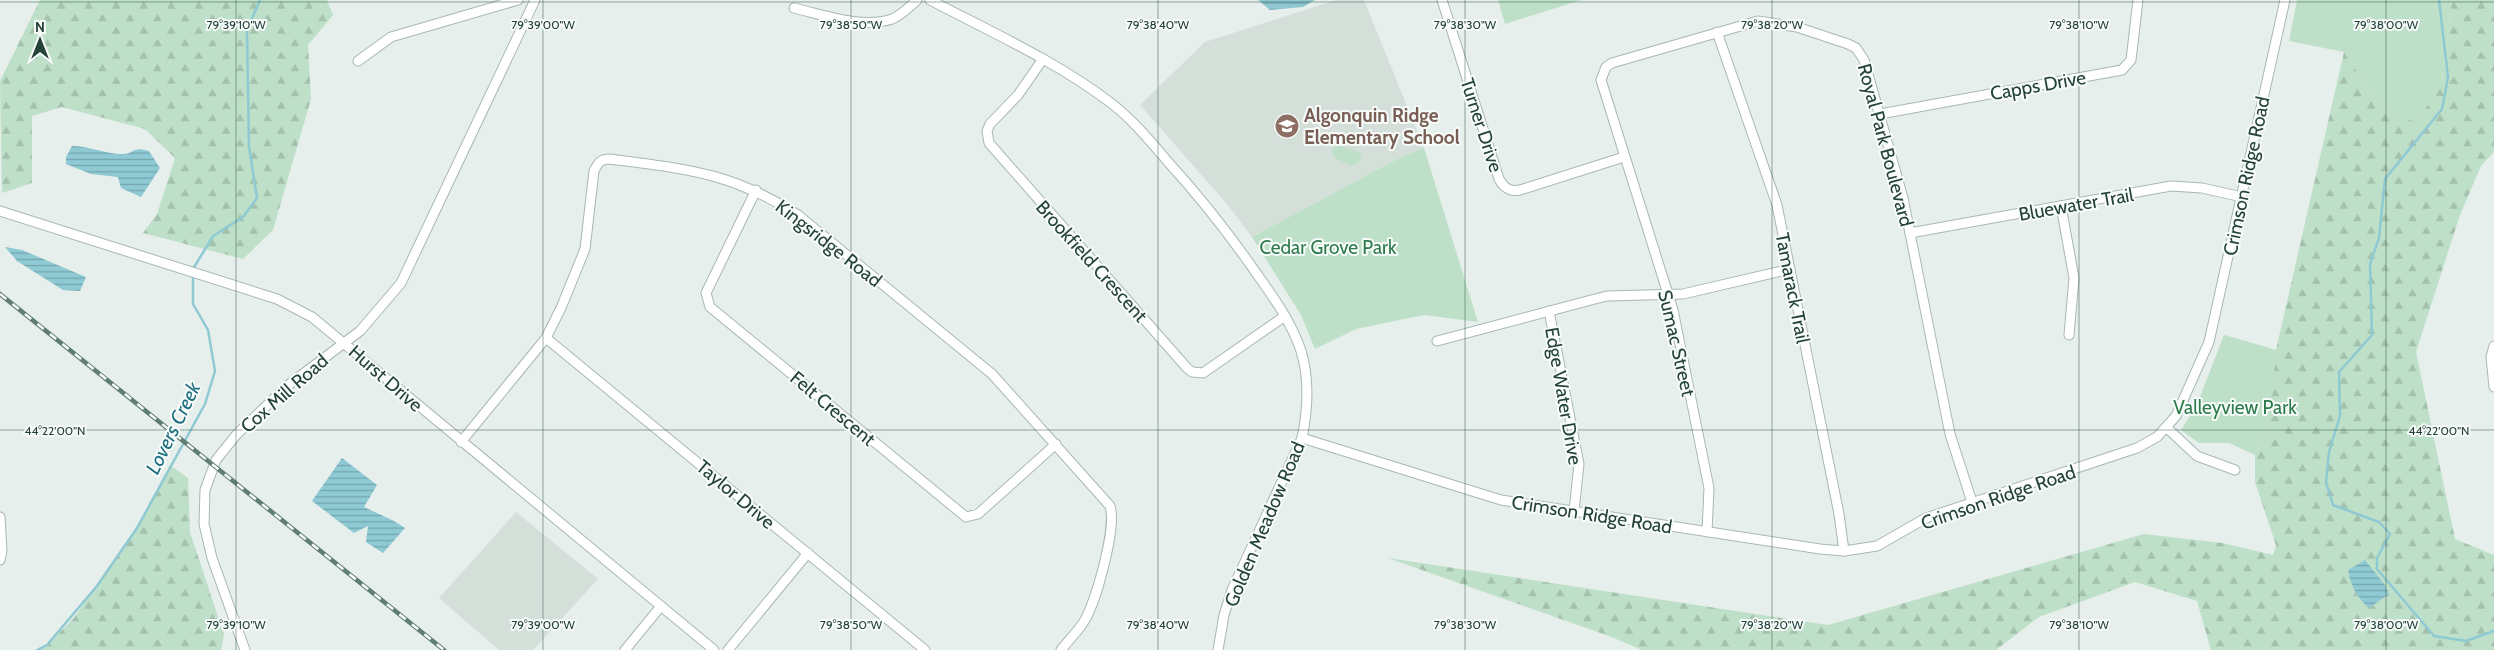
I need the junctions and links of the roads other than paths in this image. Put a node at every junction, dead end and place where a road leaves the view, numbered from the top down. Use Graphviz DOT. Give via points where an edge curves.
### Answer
graph roads {
  1 [pos="518,0"];
  2 [pos="536,0"];
  3 [pos="917,0"];
  4 [pos="930,0"];
  5 [pos="1442,0"];
  6 [pos="2138,0"];
  7 [pos="2284,0"];
  8 [pos="794,8"];
  9 [pos="1717,32"];
  10 [pos="1043,59"];
  11 [pos="358,61"];
  12 [pos="1880,114"];
  13 [pos="1624,157"];
  14 [pos="756,190"];
  15 [pos="2242,197"];
  16 [pos="2062,206"];
  17 [pos="0,211"];
  18 [pos="1910,233"];
  19 [pos="1790,269"];
  20 [pos="1667,295"];
  21 [pos="1549,311"];
  22 [pos="1285,316"];
  23 [pos="2069,335"];
  24 [pos="546,338"];
  25 [pos="1437,341"];
  26 [pos="344,342"];
  27 [pos="2494,346"];
  28 [pos="2494,387"];
  29 [pos="2166,428"];
  30 [pos="1302,438"];
  31 [pos="461,442"];
  32 [pos="1056,444"];
  33 [pos="2235,470"];
  34 [pos="1972,502"];
  35 [pos="1574,511"];
  36 [pos="0,517"];
  37 [pos="1707,532"];
  38 [pos="1844,551"];
  39 [pos="808,554"];
  40 [pos="0,560"];
  41 [pos="661,606"];
  42 [pos="245,650"];
  43 [pos="625,650"];
  44 [pos="714,650"];
  45 [pos="728,650"];
  46 [pos="925,650"];
  47 [pos="1061,650"];
  48 [pos="1218,650"];
  1 -- 11 [label="street" via="391,37"];
  2 -- 26 [label="street, Cox Mill Road" via="401,283 360,331"];
  3 -- 8 [label="street" via="893,18 870,22"];
  4 -- 10 [label="street, Golden Meadow Road"];
  5 -- 13 [label="street, Turner Drive" via="1499,179 1505,187 1520,190"];
  6 -- 12 [label="street, Capps Drive" via="2131,60 2122,70"];
  7 -- 15 [label="street, Crimson Ridge Road"];
  9 -- 12 [label="street, Royal Park Boulevard" via="1758,21 1798,27 1856,48 1864,60"];
  9 -- 13 [label="street, Royal Park Boulevard" via="1606,67 1602,87"];
  9 -- 19 [label="street, Tamarack Trail" via="1774,194"];
  10 -- 22 [label="street, Golden Meadow Road" via="1110,103 1138,127 1213,213"];
  10 -- 22 [label="street, Brookfield Crescent" via="1018,95 990,124 989,143 1187,368 1203,373"];
  12 -- 18 [label="street, Royal Park Boulevard"];
  13 -- 20 [label="street, Sumac Street"];
  14 -- 24 [label="street, Kingsridge Road" via="698,171 603,159 594,171 585,249"];
  14 -- 32 [label="street, Kingsridge Road" via="798,215 992,374"];
  14 -- 32 [label="street, Felt Crescent" via="706,293 710,307 966,517 978,514"];
  15 -- 16 [label="street, Bluewater Trail" via="2202,188 2171,186"];
  15 -- 29 [label="street, Crimson Ridge Road" via="2209,342 2182,405"];
  16 -- 18 [label="street, Bluewater Trail"];
  16 -- 23 [label="street" via="2074,278"];
  17 -- 26 [label="street, Hurst Drive" via="277,299"];
  18 -- 34 [label="street, Royal Park Boulevard" via="1950,434"];
  19 -- 20 [label="street"];
  19 -- 38 [label="street, Tamarack Trail"];
  20 -- 21 [label="street" via="1608,296"];
  20 -- 37 [label="street, Sumac Street" via="1678,333 1709,488"];
  21 -- 25 [label="street"];
  21 -- 35 [label="street, Edge Water Drive" via="1579,464"];
  22 -- 30 [label="street, Golden Meadow Road" via="1298,341 1306,377 1307,406"];
  24 -- 31 [label="street, Kingsridge Road"];
  24 -- 39 [label="street, Taylor Drive"];
  26 -- 31 [label="street, Hurst Drive"];
  26 -- 42 [label="street, Cox Mill Road" via="287,386 237,434 216,460 204,490 204,524 212,558"];
  27 -- 28 [label="street" via="2491,357"];
  29 -- 33 [label="street" via="2197,456"];
  29 -- 34 [label="street, Crimson Ridge Road" via="2147,443 2122,454"];
  30 -- 35 [label="street, Crimson Ridge Road" via="1484,496"];
  30 -- 48 [label="street, Golden Meadow Road" via="1232,590"];
  31 -- 41 [label="street, Hurst Drive"];
  32 -- 47 [label="street, Kingsridge Road" via="1110,506 1113,519 1091,607 1084,623"];
  34 -- 38 [label="street, Crimson Ridge Road" via="1926,518 1878,546"];
  35 -- 37 [label="street, Crimson Ridge Road"];
  36 -- 40 [label="street"];
  37 -- 38 [label="street, Crimson Ridge Road"];
  39 -- 45 [label="street"];
  39 -- 46 [label="street, Taylor Drive"];
  41 -- 43 [label="street"];
  41 -- 44 [label="street, Hurst Drive"];
}
